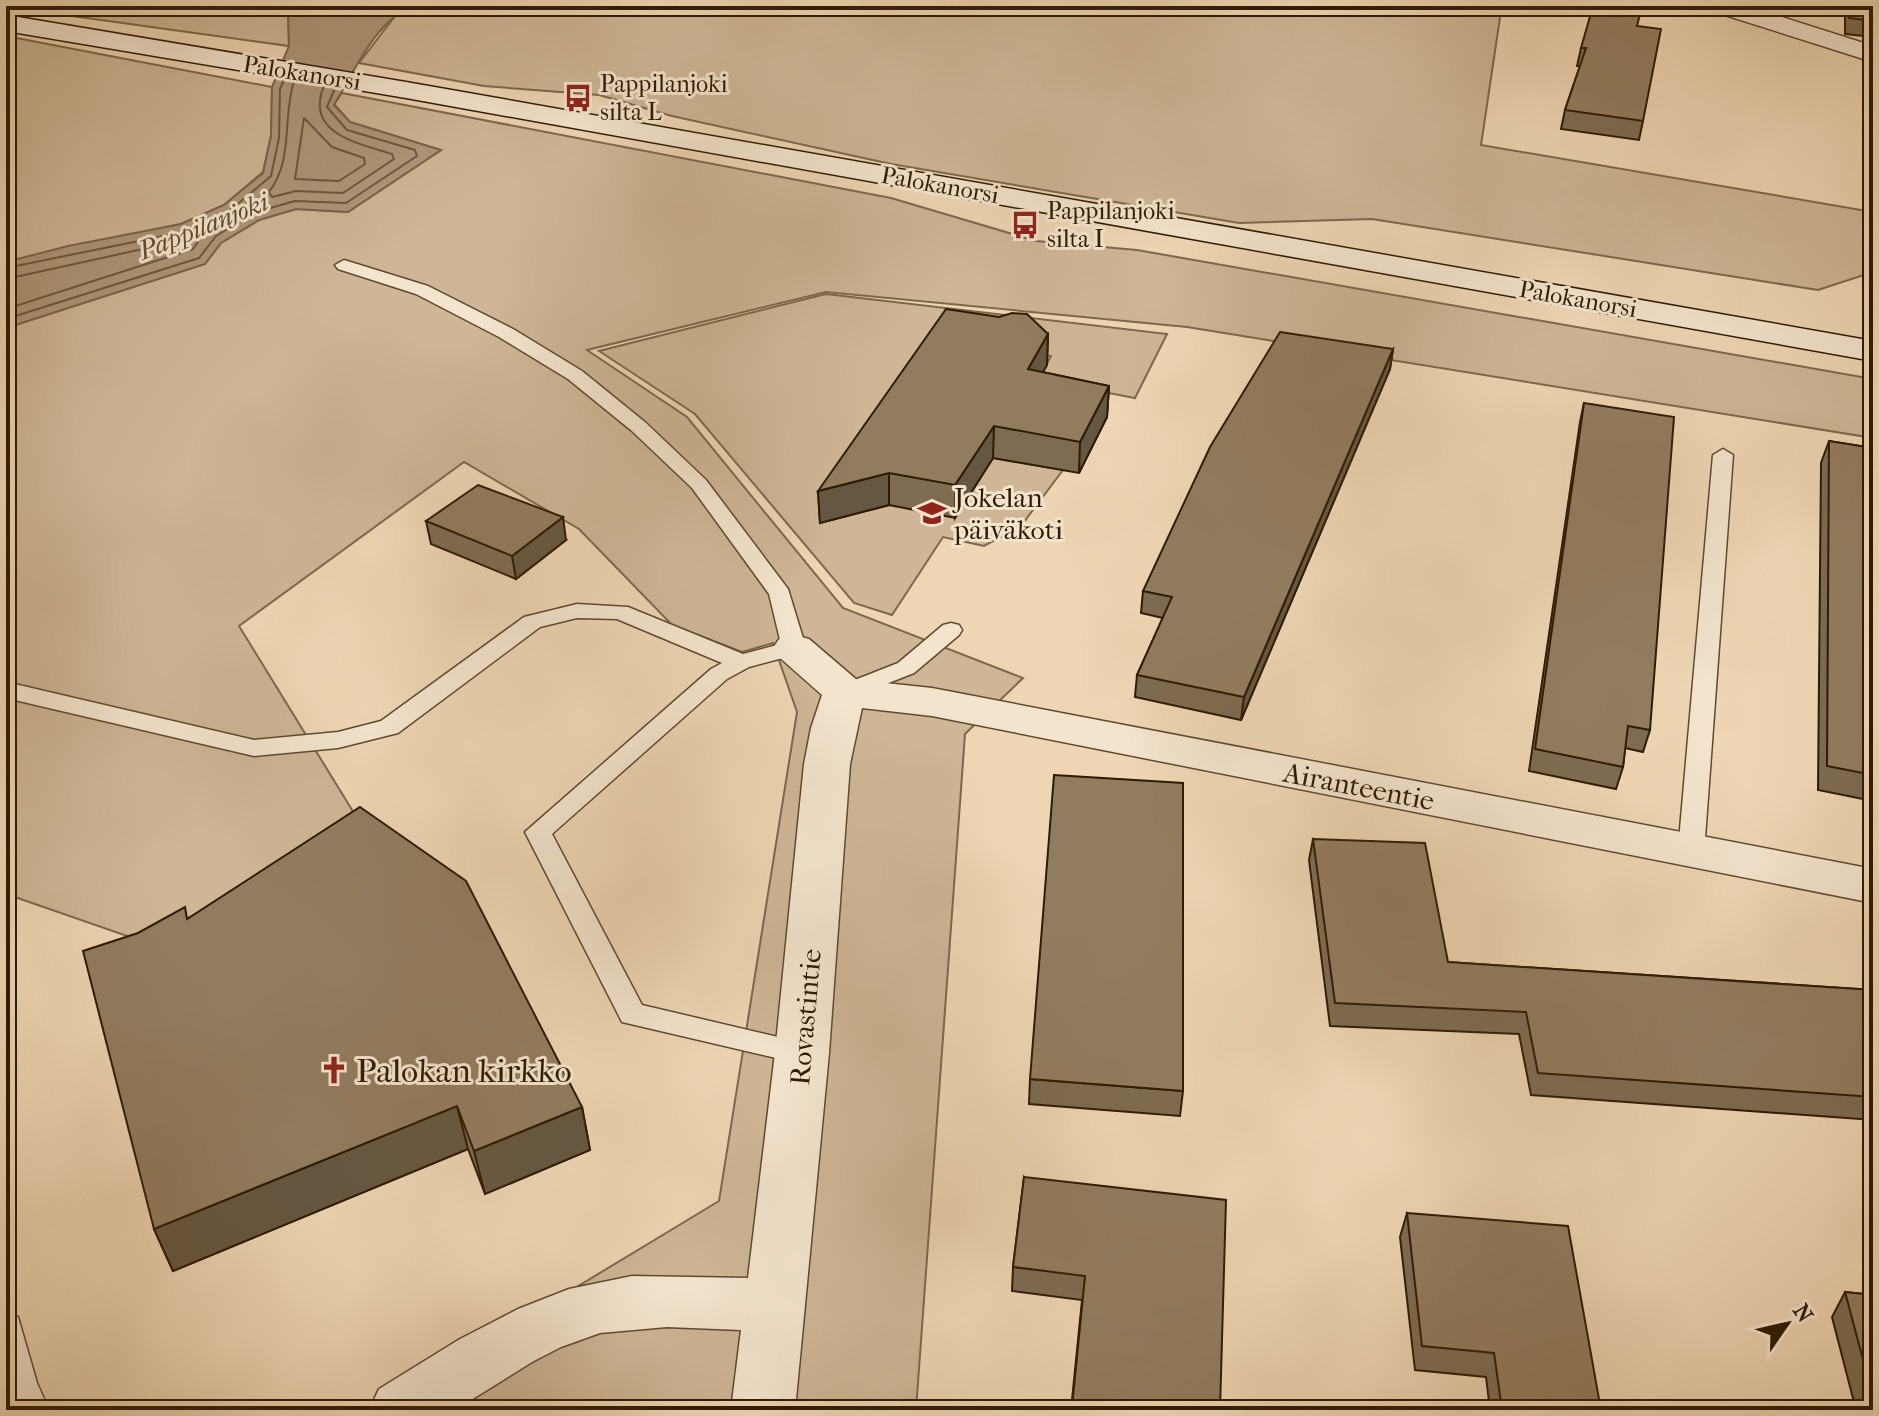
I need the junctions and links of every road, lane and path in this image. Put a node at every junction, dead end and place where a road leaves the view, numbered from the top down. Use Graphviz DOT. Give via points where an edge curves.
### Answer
graph roads {
  1 [pos="1721,6"];
  2 [pos="6,23"];
  3 [pos="1873,54"];
  4 [pos="344,265"];
  5 [pos="1873,351"];
  6 [pos="1723,455"];
  7 [pos="951,630"];
  8 [pos="794,648"];
  9 [pos="741,662"];
  10 [pos="6,690"];
  11 [pos="845,692"];
  12 [pos="1691,852"];
  13 [pos="1873,886"];
  14 [pos="802,1053"];
  15 [pos="773,1306"];
  16 [pos="6,1327"];
  17 [pos="32,1410"];
  18 [pos="401,1410"];
  19 [pos="763,1410"];
  1 -- 3 [label="main road"];
  2 -- 5 [label="main road, Palokanorsi"];
  4 -- 8 [label="lane" via="422,290 506,333 575,375 639,427 699,484 780,594"];
  6 -- 12 [label="lane"];
  7 -- 11 [label="lane" via="906,668"];
  8 -- 9 [label="lane"];
  8 -- 11 [label="main road"];
  9 -- 10 [label="lane" via="620,612 577,611 532,622 389,727 338,740 254,748"];
  9 -- 14 [label="lane" via="719,674 538,832 632,1014"];
  11 -- 12 [label="main road, Airanteentie" via="932,702"];
  11 -- 14 [label="main road, Rovastintie" via="827,764"];
  12 -- 13 [label="main road, Airanteentie"];
  14 -- 15 [label="main road, Rovastintie"];
  15 -- 18 [label="main road" via="630,1302 576,1315 522,1336"];
  15 -- 19 [label="main road, Rovastintie"];
  16 -- 17 [label="lane"];
}
